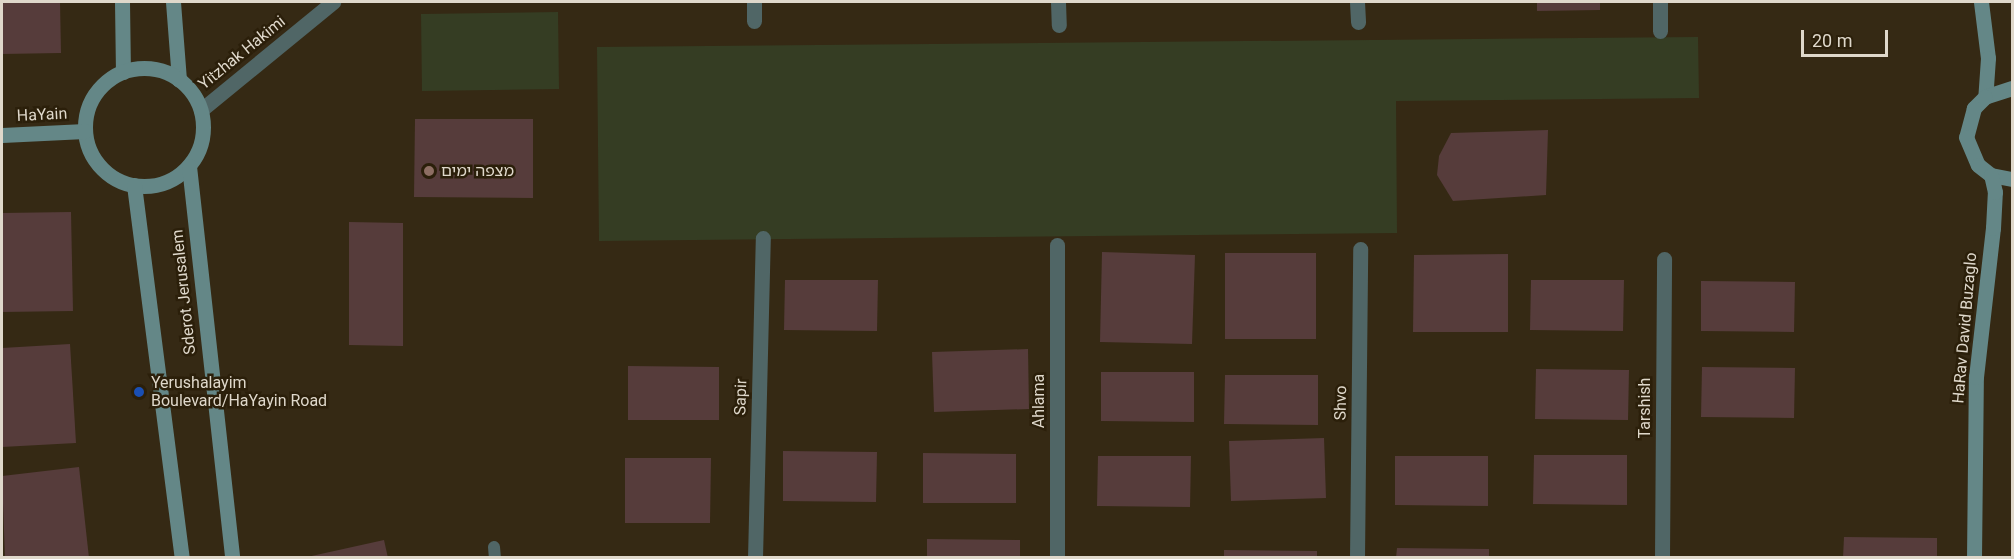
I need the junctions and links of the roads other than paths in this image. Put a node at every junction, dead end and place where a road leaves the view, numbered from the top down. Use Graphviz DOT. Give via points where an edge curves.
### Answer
graph roads {
  1 [pos="122,2"];
  2 [pos="173,2"];
  3 [pos="333,2"];
  4 [pos="754,2"];
  5 [pos="1058,2"];
  6 [pos="1357,2"];
  7 [pos="1660,2"];
  8 [pos="1981,2"];
  9 [pos="754,21"];
  10 [pos="1358,22"];
  11 [pos="1059,25"];
  12 [pos="1660,31"];
  13 [pos="123,72"];
  14 [pos="179,80"];
  15 [pos="2013,88"];
  16 [pos="1985,97"];
  17 [pos="201,110"];
  18 [pos="85,131"];
  19 [pos="2,135"];
  20 [pos="189,166"];
  21 [pos="1991,175"];
  22 [pos="2013,179"];
  23 [pos="134,185"];
  24 [pos="764,238"];
  25 [pos="1057,245"];
  26 [pos="1360,249"];
  27 [pos="1665,259"];
  28 [pos="182,558"];
  29 [pos="232,558"];
  30 [pos="755,558"];
  31 [pos="1057,558"];
  32 [pos="1357,558"];
  33 [pos="1662,558"];
  34 [pos="1974,558"];
  1 -- 13 [label="main road"];
  2 -- 14 [label="main road"];
  3 -- 17 [label="street, Yitzhak Hakimi"];
  4 -- 9 [label="street"];
  5 -- 11 [label="street"];
  6 -- 10 [label="street"];
  7 -- 12 [label="street"];
  8 -- 16 [label="main road" via="1988,58"];
  13 -- 14 [label="main road" via="158,70"];
  13 -- 18 [label="main road" via="110,79 90,102"];
  14 -- 17 [label="main road"];
  15 -- 16 [label="main road"];
  16 -- 21 [label="main road" via="1971,115 1966,138 1978,165"];
  17 -- 20 [label="main road" via="202,140"];
  18 -- 19 [label="main road, HaYain"];
  18 -- 23 [label="main road" via="88,147 105,172"];
  20 -- 23 [label="main road" via="164,183"];
  20 -- 29 [label="main road, Sderot Jerusalem"];
  21 -- 22 [label="main road"];
  21 -- 34 [label="main road, HaRav David Buzaglo" via="1995,192 1993,228 1976,377"];
  23 -- 28 [label="main road"];
  24 -- 30 [label="street, Sapir"];
  25 -- 31 [label="street, Ahlama"];
  26 -- 32 [label="street, Shvo"];
  27 -- 33 [label="street, Tarshish"];
}
